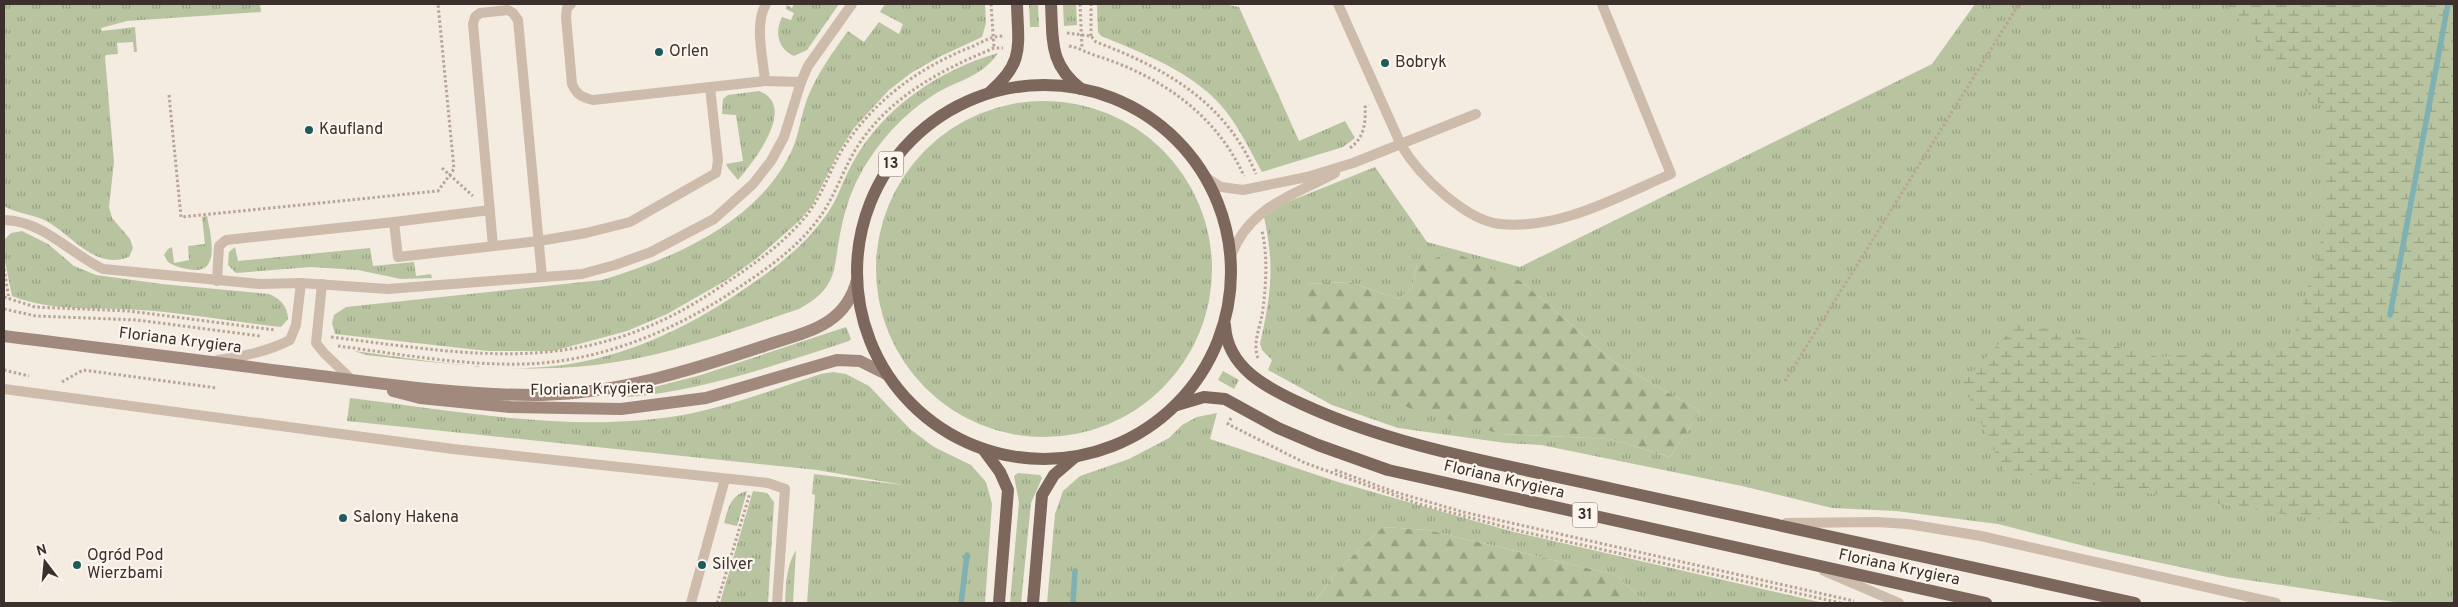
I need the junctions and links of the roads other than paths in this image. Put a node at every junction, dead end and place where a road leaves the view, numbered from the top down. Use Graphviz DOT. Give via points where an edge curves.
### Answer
graph roads {
  1 [pos="571,4"];
  2 [pos="766,4"];
  3 [pos="852,4"];
  4 [pos="1017,4"];
  5 [pos="1052,4"];
  6 [pos="1338,4"];
  7 [pos="1602,4"];
  8 [pos="765,81"];
  9 [pos="801,82"];
  10 [pos="710,87"];
  11 [pos="1081,89"];
  12 [pos="988,94"];
  13 [pos="1476,114"];
  14 [pos="1401,145"];
  15 [pos="1353,163"];
  16 [pos="1205,178"];
  17 [pos="490,210"];
  18 [pos="4,220"];
  19 [pos="394,222"];
  20 [pos="539,241"];
  21 [pos="494,246"];
  22 [pos="1230,259"];
  23 [pos="542,277"];
  24 [pos="857,280"];
  25 [pos="217,281"];
  26 [pos="301,283"];
  27 [pos="322,284"];
  28 [pos="1224,320"];
  29 [pos="4,336"];
  30 [pos="210,361"];
  31 [pos="886,374"];
  32 [pos="352,380"];
  33 [pos="4,389"];
  34 [pos="1173,407"];
  35 [pos="983,449"];
  36 [pos="1076,456"];
  37 [pos="725,479"];
  38 [pos="1771,524"];
  39 [pos="1809,565"];
  40 [pos="691,603"];
  41 [pos="777,603"];
  42 [pos="999,603"];
  43 [pos="1034,603"];
  44 [pos="1899,603"];
  45 [pos="1986,603"];
  46 [pos="2135,603"];
  47 [pos="2276,603"];
  1 -- 10 [label="lane" via="566,17 572,84 576,94 582,98 593,100"];
  2 -- 8 [label="lane" via="761,11 760,26"];
  3 -- 9 [label="lane" via="808,66"];
  4 -- 12 [label="main road, 13" via="1017,60 1006,77"];
  5 -- 11 [label="main road, 13" via="1056,59 1063,72"];
  6 -- 14 [label="lane"];
  7 -- 14 [label="lane" via="1671,174 1575,215 1537,223 1499,224 1466,212 1441,192 1413,164"];
  8 -- 9 [label="lane"];
  8 -- 10 [label="lane"];
  9 -- 23 [label="lane" via="784,137 771,161 753,184 714,219 651,252 615,266 582,274"];
  10 -- 20 [label="lane" via="718,160 716,173 630,222"];
  11 -- 12 [label="main road" via="1034,85"];
  11 -- 16 [label="main road, 13" via="1126,104 1153,120 1187,152"];
  12 -- 24 [label="main road, 13" via="959,105 932,122 889,166 863,223 857,254"];
  13 -- 14 [label="lane"];
  14 -- 15 [label="lane"];
  15 -- 16 [label="lane" via="1307,177 1243,190 1222,187"];
  15 -- 22 [label="lane" via="1264,210 1242,234"];
  16 -- 22 [label="main road, 13" via="1224,220"];
  17 -- 19 [label="lane"];
  17 -- 20 [label="lane" via="473,24 480,13 508,10 518,20"];
  17 -- 21 [label="lane"];
  18 -- 25 [label="lane" via="34,226 87,262 103,269"];
  19 -- 21 [label="lane" via="398,257"];
  19 -- 25 [label="lane" via="226,240 220,246"];
  20 -- 21 [label="lane"];
  20 -- 23 [label="lane"];
  22 -- 28 [label="main road, 13" via="1229,298"];
  23 -- 27 [label="lane" via="408,289"];
  24 -- 31 [label="main road, 13" via="858,301 866,331"];
  24 -- 32 [label="street, Floriana Krygiera" via="848,304 828,322 722,360 648,381 543,395"];
  25 -- 26 [label="lane"];
  26 -- 27 [label="lane"];
  26 -- 30 [label="lane" via="296,324 290,340 256,354"];
  27 -- 32 [label="lane" via="316,343"];
  28 -- 34 [label="main road, 13" via="1210,358 1194,384"];
  28 -- 38 [label="main road, Floriana Krygiera / 31" via="1231,352 1248,373 1302,404 1361,428 1430,447"];
  29 -- 30 [label="street, Floriana Krygiera"];
  30 -- 32 [label="street, Floriana Krygiera"];
  31 -- 32 [label="street, Floriana Krygiera" via="860,361 837,360 706,398 612,409 540,409 420,398"];
  31 -- 35 [label="main road, 13" via="928,419"];
  33 -- 37 [label="lane" via="453,449"];
  34 -- 36 [label="main road, 13" via="1135,435 1106,448"];
  34 -- 39 [label="main road, Floriana Krygiera / 31" via="1204,397 1225,399 1297,436 1388,470"];
  35 -- 36 [label="main road, 13" via="1029,458"];
  35 -- 42 [label="main road, 13" via="1000,472 1008,490"];
  36 -- 43 [label="main road, 13" via="1054,475 1042,496"];
  37 -- 40 [label="lane"];
  37 -- 41 [label="lane" via="785,489"];
  38 -- 46 [label="main road, Floriana Krygiera / 31"];
  38 -- 47 [label="lane, Floriana Krygiera" via="1908,524 1981,536"];
  39 -- 44 [label="lane"];
  39 -- 45 [label="main road, Floriana Krygiera / 31"];
}
